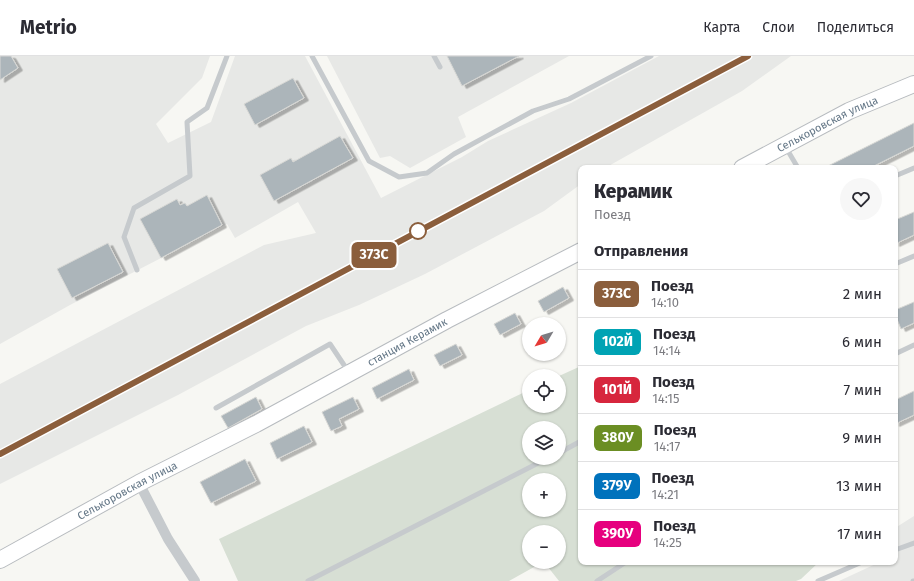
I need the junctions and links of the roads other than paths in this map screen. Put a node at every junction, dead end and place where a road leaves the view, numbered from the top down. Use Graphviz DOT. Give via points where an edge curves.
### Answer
graph roads {
  1 [pos="227,56"];
  2 [pos="312,56"];
  3 [pos="434,56"];
  4 [pos="651,56"];
  5 [pos="440,67"];
  6 [pos="914,84"];
  7 [pos="785,145"];
  8 [pos="748,165"];
  9 [pos="796,165"];
  10 [pos="914,168"];
  11 [pos="898,175"];
  12 [pos="578,252"];
  13 [pos="914,256"];
  14 [pos="898,263"];
  15 [pos="137,270"];
  16 [pos="914,345"];
  17 [pos="898,353"];
  18 [pos="349,374"];
  19 [pos="216,408"];
  20 [pos="256,424"];
  21 [pos="578,442"];
  22 [pos="566,448"];
  23 [pos="534,465"];
  24 [pos="139,483"];
  25 [pos="914,544"];
  26 [pos="898,549"];
  27 [pos="0,560"];
  28 [pos="621,565"];
  29 [pos="849,565"];
  30 [pos="195,581"];
  31 [pos="308,581"];
  32 [pos="596,581"];
  33 [pos="818,581"];
  1 -- 15 [label="lane" via="207,108 187,122 190,176 134,208 124,237"];
  2 -- 4 [label="lane" via="369,161 399,176 427,173 454,154 533,111 569,99"];
  3 -- 5 [label="lane"];
  6 -- 7 [label="main road, Селькоровская улица" via="849,111"];
  7 -- 8 [label="main road, Селькоровская улица"];
  7 -- 9 [label="lane"];
  10 -- 11 [label="lane"];
  12 -- 18 [label="main road, станция Керамик"];
  13 -- 14 [label="lane"];
  16 -- 17 [label="lane"];
  18 -- 19 [label="lane" via="330,344"];
  18 -- 20 [label="main road, станция Керамик"];
  20 -- 24 [label="main road, Селькоровская улица"];
  21 -- 22 [label="lane"];
  23 -- 31 [label="lane"];
  24 -- 27 [label="main road, Селькоровская улица"];
  24 -- 30 [label="street" via="168,539"];
  25 -- 26 [label="lane"];
  28 -- 32 [label="lane"];
  29 -- 33 [label="lane"];
}
